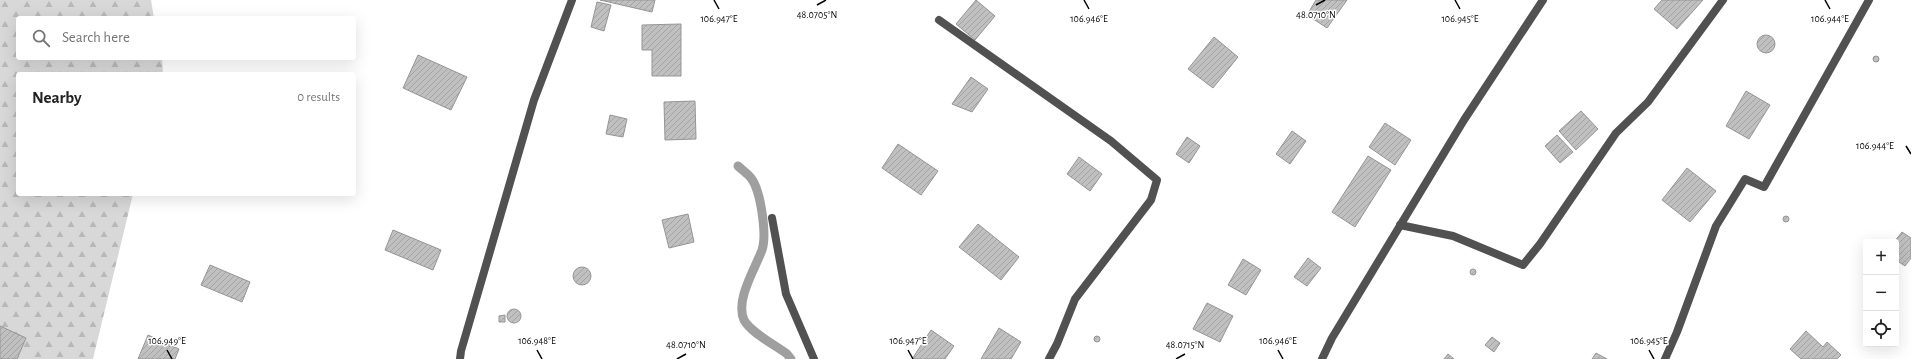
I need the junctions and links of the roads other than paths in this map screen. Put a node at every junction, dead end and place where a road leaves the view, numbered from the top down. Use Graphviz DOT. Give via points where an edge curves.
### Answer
graph roads {
  1 [pos="572,0"];
  2 [pos="1543,0"];
  3 [pos="1723,0"];
  4 [pos="1869,0"];
  5 [pos="939,20"];
  6 [pos="772,218"];
  7 [pos="1400,225"];
  8 [pos="460,359"];
  9 [pos="814,359"];
  10 [pos="1049,359"];
  11 [pos="1322,359"];
  12 [pos="1665,359"];
  1 -- 8 [label="street" via="534,100"];
  2 -- 7 [label="street" via="1464,120"];
  3 -- 7 [label="street" via="1648,102 1616,133 1523,265 1453,236"];
  4 -- 12 [label="street" via="1764,187 1745,179 1716,226"];
  5 -- 10 [label="street" via="1111,141 1158,180 1151,200 1075,299"];
  6 -- 9 [label="street" via="786,294"];
  7 -- 11 [label="street"];
}
